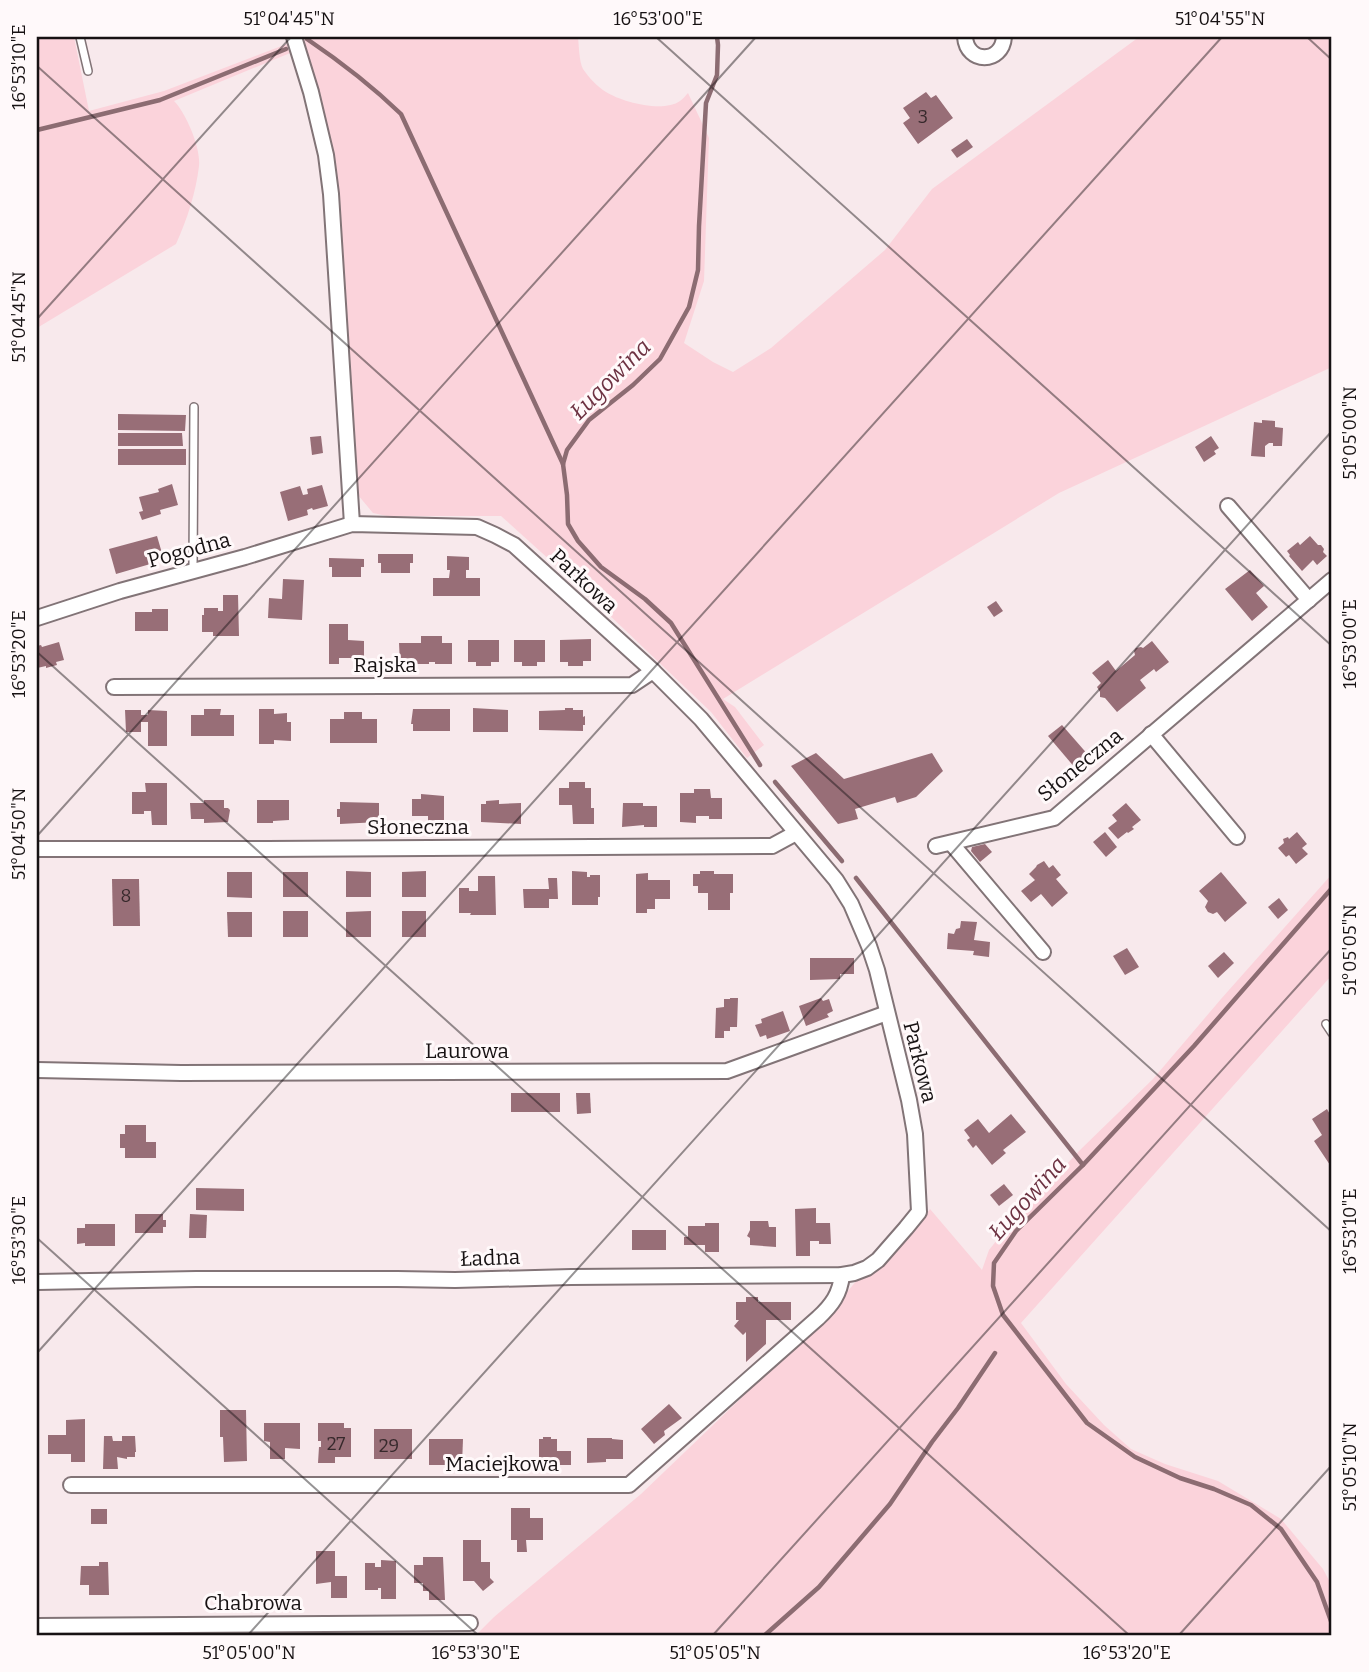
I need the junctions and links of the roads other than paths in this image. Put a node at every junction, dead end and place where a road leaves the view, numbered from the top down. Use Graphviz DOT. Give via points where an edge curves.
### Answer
graph roads {
  1 [pos="80,37"];
  2 [pos="294,37"];
  3 [pos="965,37"];
  4 [pos="1004,37"];
  5 [pos="88,71"];
  6 [pos="194,407"];
  7 [pos="1227,506"];
  8 [pos="352,524"];
  9 [pos="193,571"];
  10 [pos="1332,580"];
  11 [pos="1309,600"];
  12 [pos="37,618"];
  13 [pos="653,671"];
  14 [pos="114,687"];
  15 [pos="1151,734"];
  16 [pos="796,833"];
  17 [pos="1237,837"];
  18 [pos="37,849"];
  19 [pos="1043,952"];
  20 [pos="887,1013"];
  21 [pos="1326,1024"];
  22 [pos="1332,1033"];
  23 [pos="37,1070"];
  24 [pos="919,1212"];
  25 [pos="842,1275"];
  26 [pos="37,1282"];
  27 [pos="71,1485"];
  28 [pos="470,1623"];
  29 [pos="37,1626"];
  1 -- 5 [label="lane"];
  2 -- 8 [label="street" via="326,155 331,194"];
  3 -- 4 [label="street" via="971,53 984,58 997,53"];
  6 -- 9 [label="lane"];
  7 -- 11 [label="street"];
  8 -- 9 [label="street, Pogodna"];
  8 -- 13 [label="street, Parkowa" via="477,527 495,535 514,545"];
  9 -- 12 [label="street, Pogodna"];
  10 -- 11 [label="street, Słoneczna"];
  11 -- 15 [label="street, Słoneczna"];
  13 -- 14 [label="street, Rajska" via="632,685"];
  13 -- 16 [label="street, Parkowa" via="710,728"];
  15 -- 17 [label="street, Słoneczna"];
  15 -- 19 [label="street, Słoneczna" via="1054,818 944,845"];
  16 -- 18 [label="street, Słoneczna" via="772,846"];
  16 -- 20 [label="street, Parkowa" via="850,904 869,946"];
  20 -- 23 [label="street, Laurowa" via="727,1071"];
  20 -- 24 [label="street, Parkowa" via="913,1122"];
  21 -- 22 [label="lane"];
  24 -- 25 [label="street, Ładna" via="878,1260"];
  25 -- 26 [label="street, Ładna"];
  25 -- 27 [label="street, Maciejkowa" via="831,1306 629,1485"];
  28 -- 29 [label="street, Chabrowa"];
}
